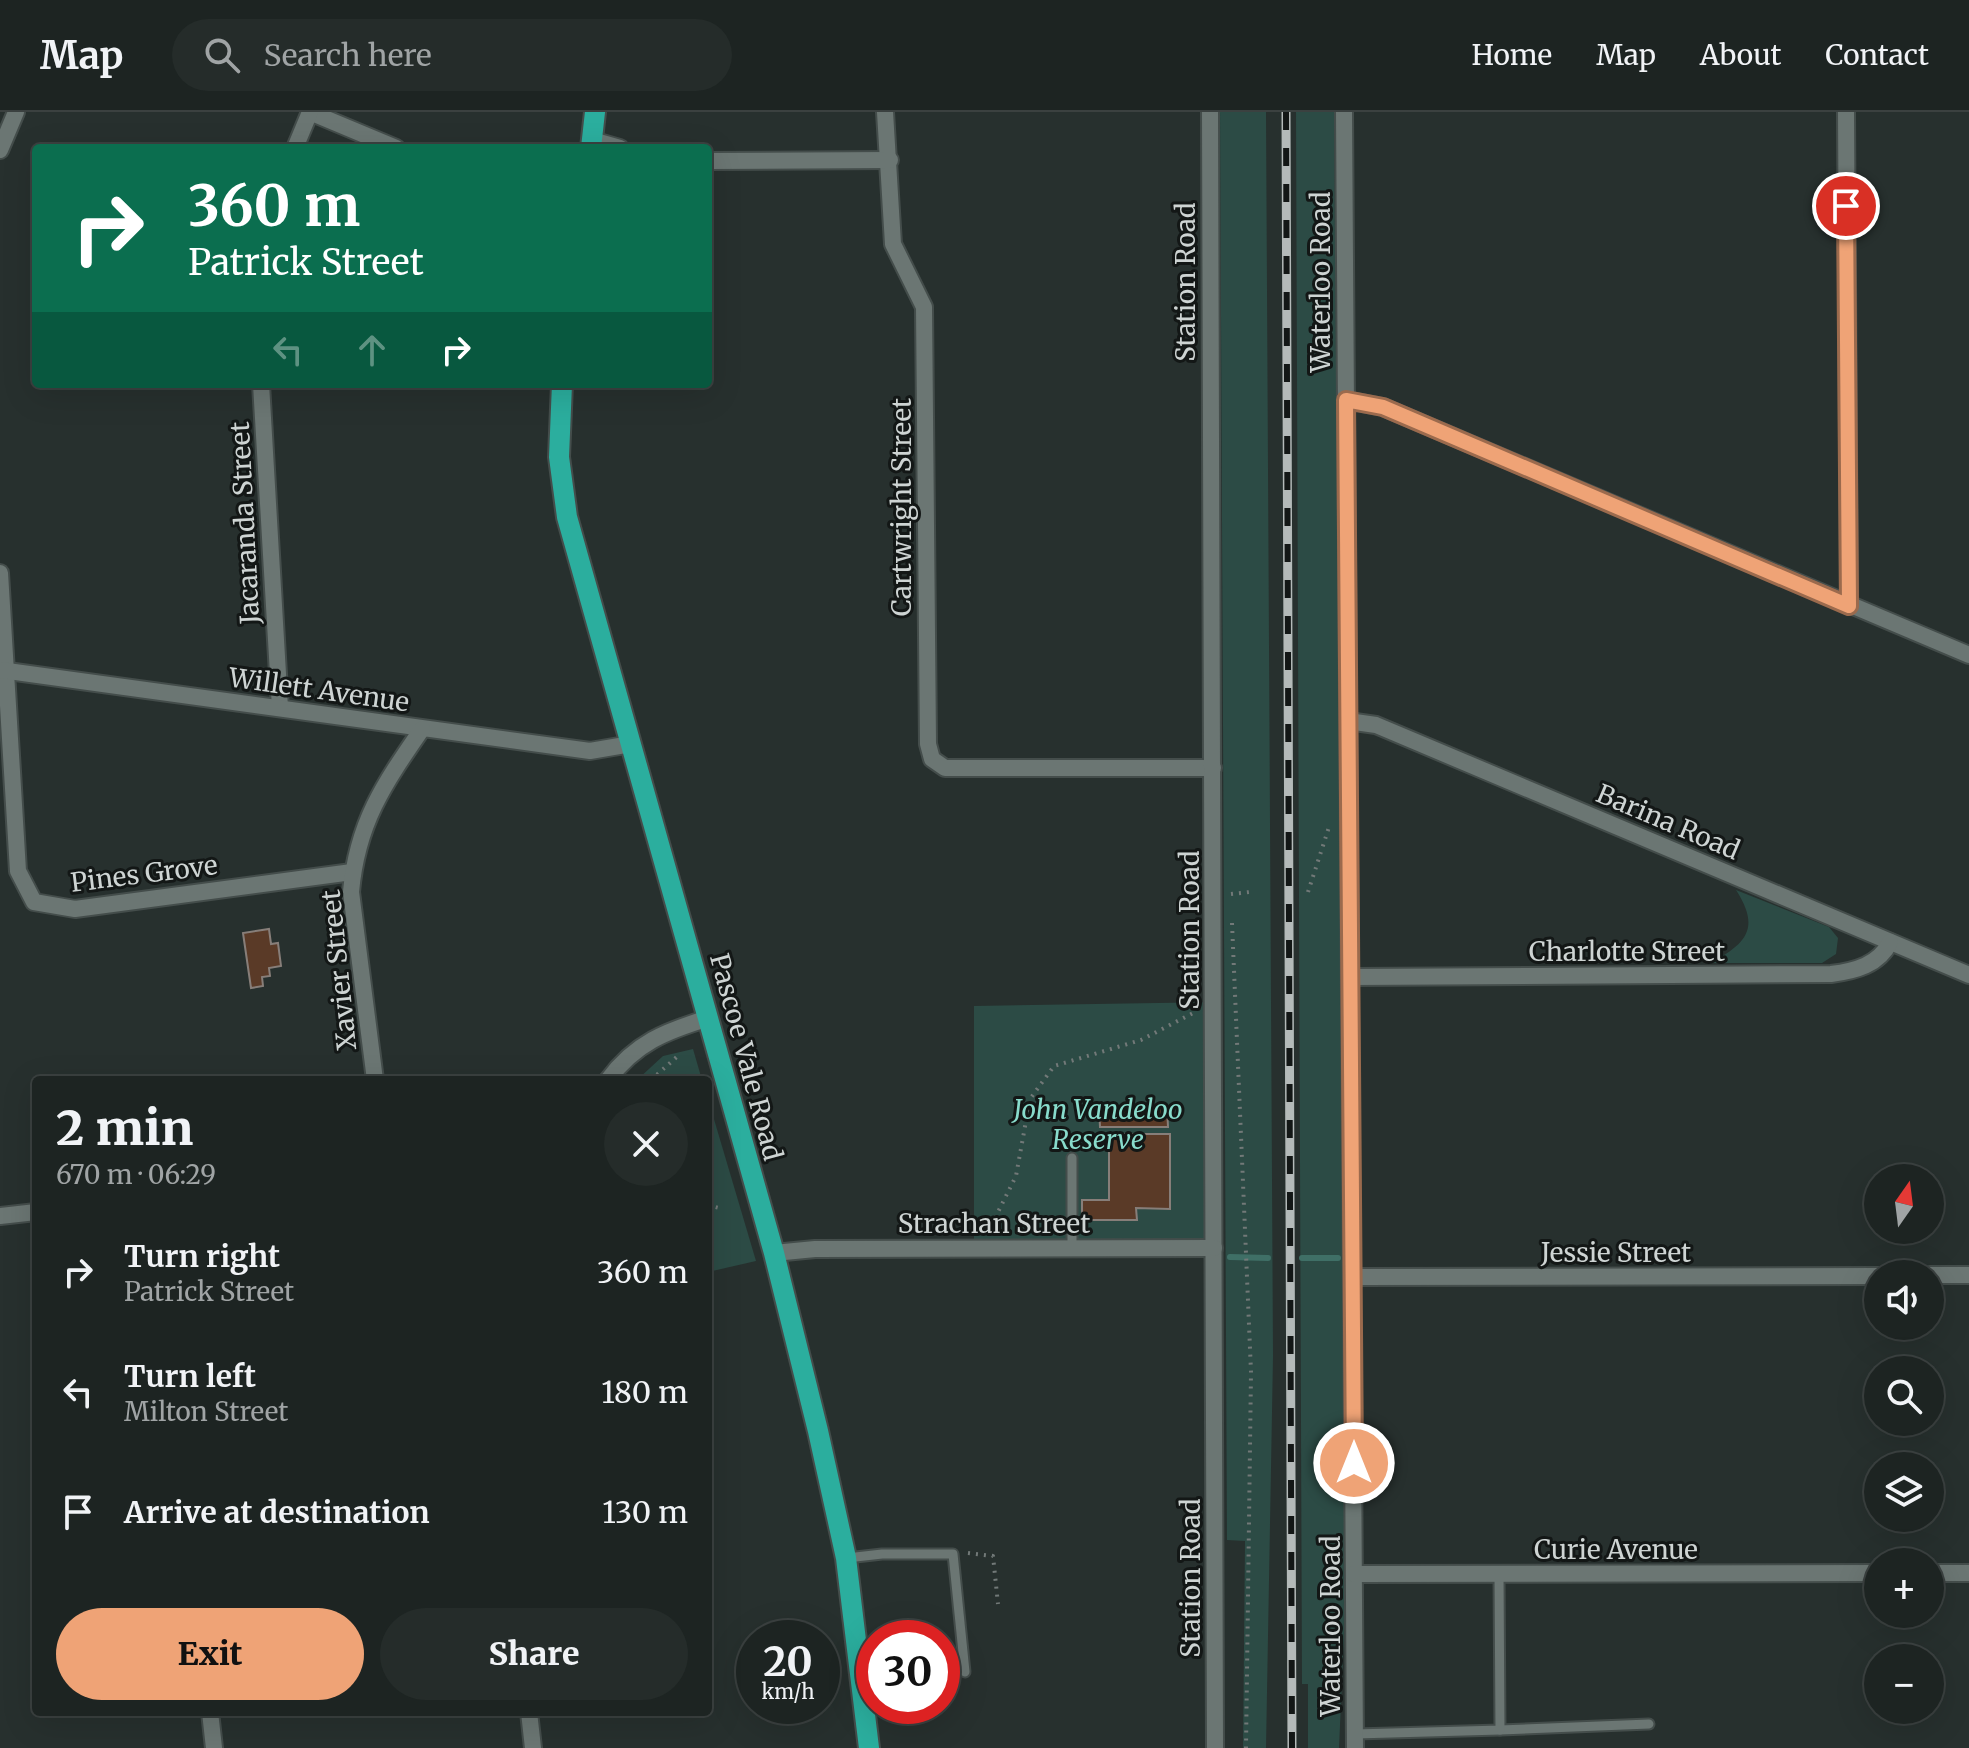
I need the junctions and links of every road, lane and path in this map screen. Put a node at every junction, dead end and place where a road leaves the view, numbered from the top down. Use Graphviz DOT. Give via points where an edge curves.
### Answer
graph roads {
  1 [pos="16,112"];
  2 [pos="310,112"];
  3 [pos="595,112"];
  4 [pos="885,112"];
  5 [pos="1210,112"];
  6 [pos="1344,112"];
  7 [pos="1846,112"];
  8 [pos="297,144"];
  9 [pos="386,144"];
  10 [pos="591,144"];
  11 [pos="0,150"];
  12 [pos="890,160"];
  13 [pos="712,161"];
  14 [pos="261,388"];
  15 [pos="562,388"];
  16 [pos="1346,400"];
  17 [pos="0,573"];
  18 [pos="1849,606"];
  19 [pos="1969,655"];
  20 [pos="3,670"];
  21 [pos="280,708"];
  22 [pos="1348,721"];
  23 [pos="422,729"];
  24 [pos="631,744"];
  25 [pos="1213,768"];
  26 [pos="1347,814"];
  27 [pos="352,872"];
  28 [pos="1250,892"];
  29 [pos="1308,892"];
  30 [pos="1231,893"];
  31 [pos="1231,909"];
  32 [pos="1890,942"];
  33 [pos="1969,975"];
  34 [pos="1351,977"];
  35 [pos="1195,1012"];
  36 [pos="709,1018"];
  37 [pos="680,1054"];
  38 [pos="374,1076"];
  39 [pos="611,1076"];
  40 [pos="655,1076"];
  41 [pos="1072,1158"];
  42 [pos="712,1206"];
  43 [pos="723,1209"];
  44 [pos="32,1212"];
  45 [pos="0,1216"];
  46 [pos="1072,1248"];
  47 [pos="1214,1248"];
  48 [pos="979,1249"];
  49 [pos="774,1253"];
  50 [pos="1944,1275"];
  51 [pos="1969,1275"];
  52 [pos="1864,1276"];
  53 [pos="1353,1277"];
  54 [pos="953,1554"];
  55 [pos="846,1558"];
  56 [pos="1864,1573"];
  57 [pos="1944,1573"];
  58 [pos="1969,1573"];
  59 [pos="1354,1574"];
  60 [pos="1499,1575"];
  61 [pos="998,1604"];
  62 [pos="965,1672"];
  63 [pos="210,1716"];
  64 [pos="529,1716"];
  65 [pos="1649,1724"];
  66 [pos="1500,1730"];
  67 [pos="1355,1741"];
  68 [pos="214,1748"];
  69 [pos="533,1748"];
  70 [pos="869,1748"];
  71 [pos="1215,1748"];
  72 [pos="1246,1748"];
  1 -- 11 [label="street"];
  2 -- 8 [label="street"];
  2 -- 9 [label="street"];
  3 -- 10 [label="main road"];
  4 -- 12 [label="street"];
  5 -- 25 [label="street, Station Road"];
  6 -- 16 [label="street, Waterloo Road"];
  7 -- 18 [label="street"];
  12 -- 13 [label="street"];
  12 -- 25 [label="street, Cartwright Street" via="893,244 924,307 932,759 945,768"];
  14 -- 21 [label="street, Jacaranda Street"];
  15 -- 24 [label="main road, Pascoe Vale Road" via="558,434 564,499"];
  16 -- 18 [label="street" via="1383,407"];
  16 -- 22 [label="street, Waterloo Road"];
  17 -- 20 [label="street"];
  18 -- 19 [label="street"];
  20 -- 21 [label="street, Willett Avenue"];
  20 -- 27 [label="street, Pines Grove" via="18,871 34,902 75,909"];
  21 -- 23 [label="street, Willett Avenue"];
  22 -- 26 [label="street, Waterloo Road"];
  22 -- 32 [label="street, Barina Road" via="1376,725"];
  23 -- 24 [label="street, Willett Avenue" via="590,751"];
  23 -- 27 [label="street, Xavier Street" via="370,809"];
  24 -- 36 [label="main road, Pascoe Vale Road"];
  25 -- 47 [label="street, Station Road"];
  26 -- 29 [label="path" via="1333,815"];
  26 -- 34 [label="street, Waterloo Road"];
  27 -- 38 [label="street, Xavier Street" via="353,918"];
  28 -- 30 [label="path"];
  31 -- 72 [label="path" via="1251,1486"];
  32 -- 33 [label="street, Barina Road"];
  32 -- 34 [label="street, Charlotte Street" via="1868,964 1831,974"];
  34 -- 53 [label="street, Waterloo Road"];
  35 -- 48 [label="path" via="1141,1040 1054,1066 1030,1099 1016,1176"];
  36 -- 39 [label="street" via="648,1040"];
  36 -- 49 [label="main road, Pascoe Vale Road"];
  37 -- 40 [label="path"];
  41 -- 46 [label="lane"];
  42 -- 43 [label="path"];
  44 -- 45 [label="street"];
  46 -- 47 [label="street, Strachan Street"];
  46 -- 48 [label="street, Strachan Street"];
  47 -- 71 [label="street, Station Road"];
  48 -- 49 [label="street, Strachan Street"];
  49 -- 55 [label="main road, Pascoe Vale Road"];
  50 -- 51 [label="street"];
  52 -- 53 [label="street, Jessie Street"];
  53 -- 59 [label="street, Waterloo Road"];
  54 -- 55 [label="lane"];
  54 -- 61 [label="path" via="993,1556"];
  54 -- 62 [label="lane"];
  55 -- 70 [label="main road, Pascoe Vale Road"];
  56 -- 60 [label="street, Curie Avenue"];
  57 -- 58 [label="street"];
  59 -- 60 [label="street, Curie Avenue"];
  59 -- 67 [label="street, Waterloo Road"];
  60 -- 66 [label="lane"];
  63 -- 68 [label="street"];
  64 -- 69 [label="street"];
  65 -- 66 [label="lane"];
  66 -- 67 [label="lane"];
}
